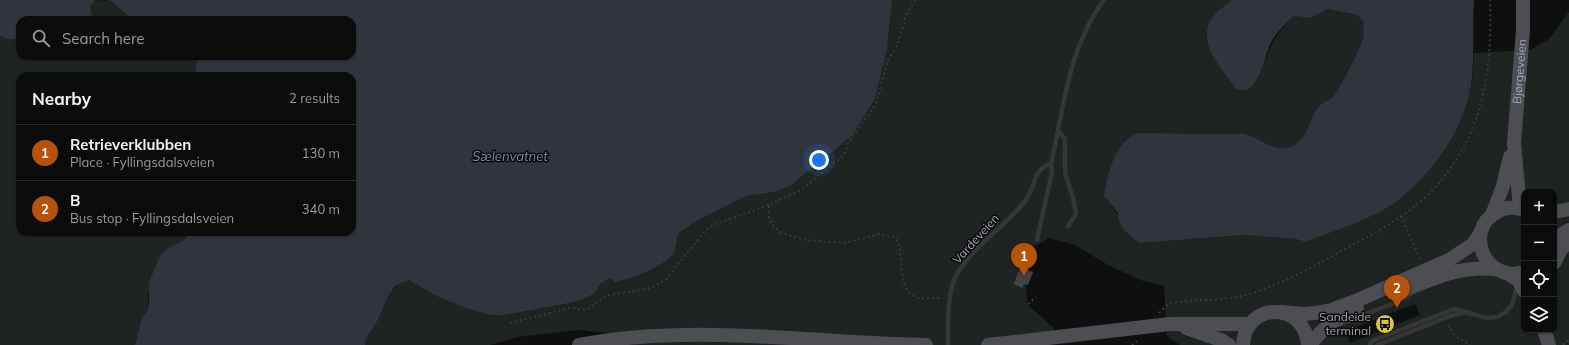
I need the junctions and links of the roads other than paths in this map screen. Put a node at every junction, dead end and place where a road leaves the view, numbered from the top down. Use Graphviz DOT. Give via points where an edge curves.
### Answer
graph roads {
  1 [pos="1104,0"];
  2 [pos="1523,0"];
  3 [pos="1058,132"];
  4 [pos="1514,143"];
  5 [pos="1051,164"];
  6 [pos="1521,201"];
  7 [pos="1521,209"];
  8 [pos="1569,209"];
  9 [pos="1557,211"];
  10 [pos="1492,215"];
  11 [pos="1068,226"];
  12 [pos="1569,230"];
  13 [pos="1480,234"];
  14 [pos="1557,237"];
  15 [pos="1037,240"];
  16 [pos="1569,240"];
  17 [pos="1555,261"];
  18 [pos="1514,277"];
  19 [pos="1281,312"];
  20 [pos="1468,312"];
  21 [pos="1170,324"];
  22 [pos="1250,324"];
  23 [pos="579,345"];
  24 [pos="926,345"];
  25 [pos="948,345"];
  26 [pos="988,345"];
  27 [pos="1229,345"];
  28 [pos="1243,345"];
  29 [pos="1309,345"];
  30 [pos="1370,345"];
  31 [pos="1377,345"];
  1 -- 3 [label="lane" via="1095,11 1078,46 1067,80"];
  2 -- 4 [label="main road, Bjørgeveien"];
  3 -- 5 [label="lane"];
  3 -- 11 [label="lane" via="1065,139 1065,173 1076,214"];
  4 -- 6 [label="main road, Bjørgeveien"];
  4 -- 10 [label="main road, Bjørgeveien" via="1503,186"];
  5 -- 15 [label="lane" via="1051,178"];
  5 -- 25 [label="lane, Vardeveien" via="1039,170 1032,190 1024,202 978,248 955,279"];
  7 -- 10 [label="main road" via="1505,208"];
  8 -- 9 [label="main road"];
  10 -- 13 [label="main road, Bjørgeveien" via="1486,220"];
  12 -- 14 [label="main road"];
  13 -- 18 [label="main road" via="1484,258"];
  13 -- 19 [label="main road, Bjørgeveien" via="1468,247 1449,260 1358,300 1331,310 1304,314"];
  16 -- 17 [label="main road"];
  18 -- 20 [label="lane" via="1513,301 1506,312 1497,317 1487,318"];
  18 -- 29 [label="main road" via="1480,268 1457,270 1346,314 1323,330"];
  19 -- 22 [label="main road, Bjørgeveien" via="1264,314"];
  19 -- 29 [label="main road" via="1290,314 1301,324"];
  20 -- 30 [label="lane" via="1454,309 1372,341"];
  20 -- 31 [label="lane" via="1450,316"];
  21 -- 22 [label="main road"];
  21 -- 26 [label="main road"];
  21 -- 27 [label="main road" via="1200,332"];
  22 -- 28 [label="main road"];
  23 -- 24 [label="main road" via="633,337 700,334"];
}
